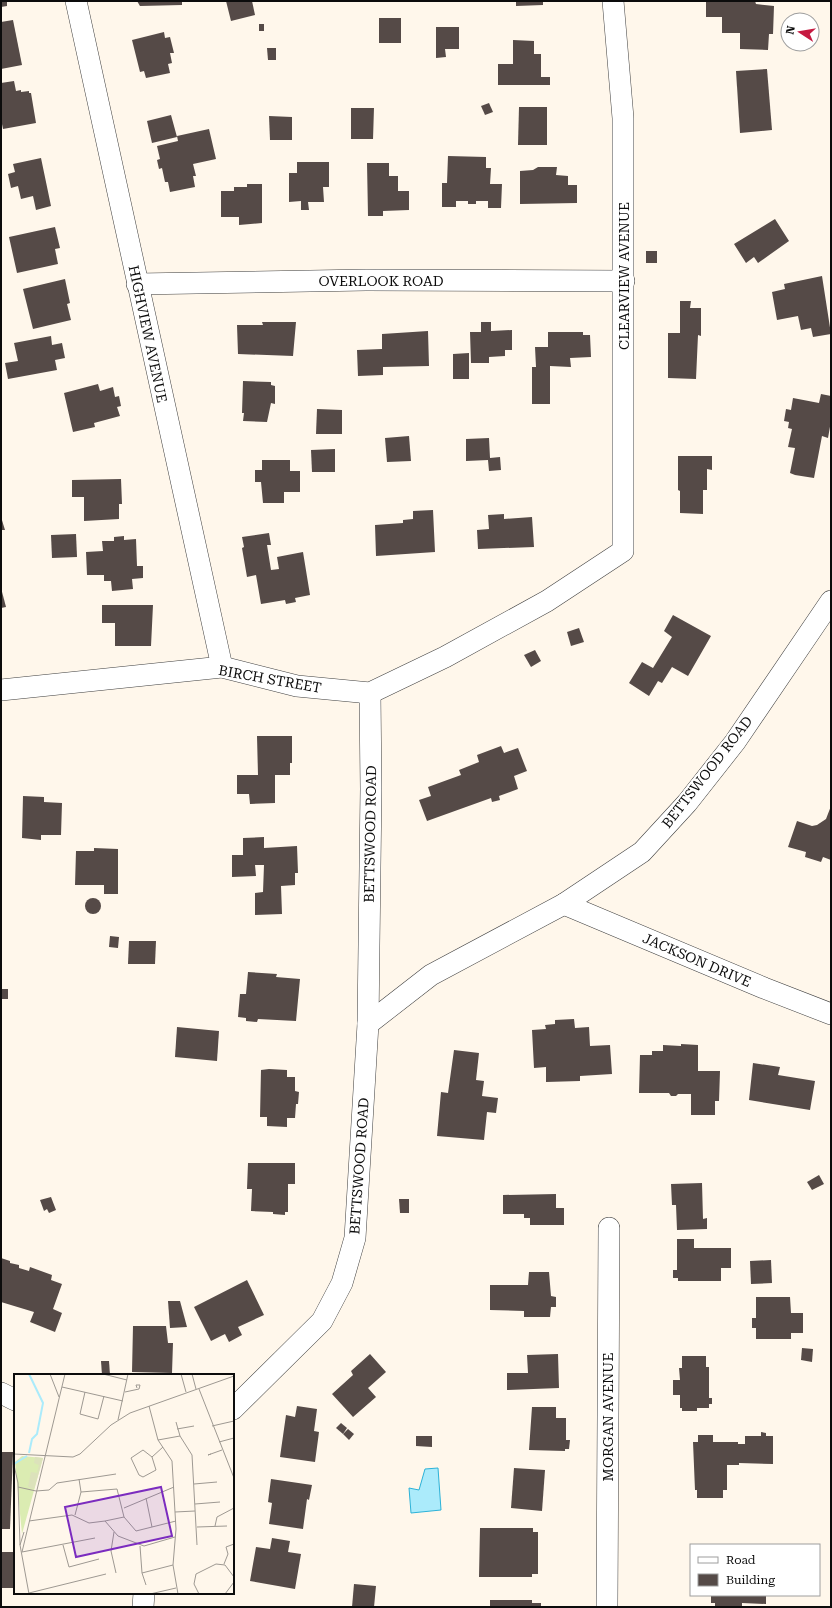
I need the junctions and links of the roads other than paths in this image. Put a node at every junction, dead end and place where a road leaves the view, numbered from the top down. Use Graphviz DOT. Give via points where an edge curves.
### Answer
graph roads {
  1 [pos="76,1"];
  2 [pos="613,1"];
  3 [pos="624,281"];
  4 [pos="137,284"];
  5 [pos="831,601"];
  6 [pos="222,667"];
  7 [pos="1,690"];
  8 [pos="370,693"];
  9 [pos="564,904"];
  10 [pos="831,1014"];
  11 [pos="368,1024"];
  12 [pos="609,1228"];
  13 [pos="1,1393"];
  14 [pos="14,1400"];
  15 [pos="234,1408"];
  16 [pos="144,1594"];
  17 [pos="143,1607"];
  18 [pos="607,1607"];
  1 -- 4 [label="street, HIGHVIEW AVENUE"];
  2 -- 3 [label="street, CLEARVIEW AVENUE" via="624,118"];
  3 -- 4 [label="street, OVERLOOK ROAD" via="366,280"];
  3 -- 8 [label="street, CLEARVIEW AVENUE" via="623,551 548,601"];
  4 -- 6 [label="street, HIGHVIEW AVENUE"];
  5 -- 9 [label="street, BETTSWOOD ROAD" via="735,742 687,804 642,852"];
  6 -- 7 [label="street, BIRCH STREET"];
  6 -- 8 [label="street, BIRCH STREET" via="297,686"];
  8 -- 11 [label="street, BETTSWOOD ROAD" via="372,790"];
  9 -- 10 [label="street, JACKSON DRIVE"];
  9 -- 11 [label="street, BETTSWOOD ROAD" via="431,975"];
  11 -- 15 [label="street, BETTSWOOD ROAD" via="355,1238 342,1283 322,1321"];
  12 -- 18 [label="street, MORGAN AVENUE"];
  13 -- 14 [label="street"];
  16 -- 17 [label="street"];
}
